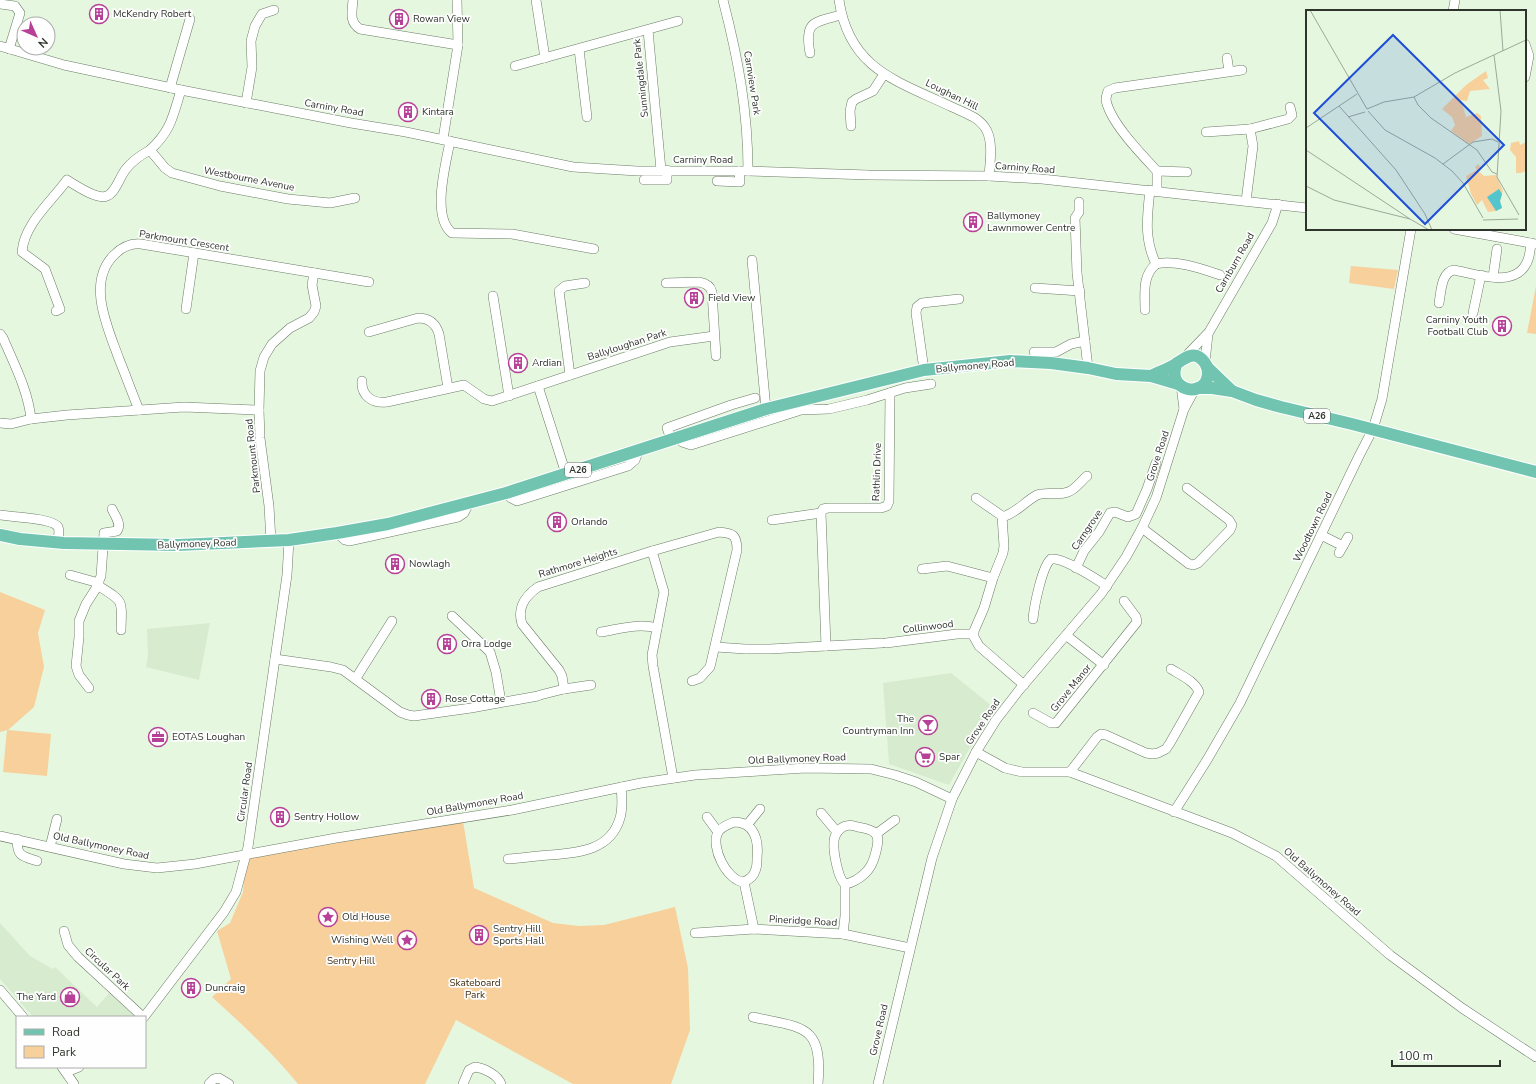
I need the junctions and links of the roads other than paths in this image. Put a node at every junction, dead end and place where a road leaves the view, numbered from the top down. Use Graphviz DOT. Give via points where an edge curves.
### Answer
graph roads {
  1 [pos="352,0"];
  2 [pos="456,0"];
  3 [pos="536,0"];
  4 [pos="723,0"];
  5 [pos="839,0"];
  6 [pos="1455,0"];
  7 [pos="0,4"];
  8 [pos="274,10"];
  9 [pos="1453,10"];
  10 [pos="841,15"];
  11 [pos="190,19"];
  12 [pos="678,21"];
  13 [pos="648,30"];
  14 [pos="458,45"];
  15 [pos="0,46"];
  16 [pos="1526,47"];
  17 [pos="9,49"];
  18 [pos="579,49"];
  19 [pos="810,53"];
  20 [pos="545,58"];
  21 [pos="1227,58"];
  22 [pos="516,66"];
  23 [pos="1242,70"];
  24 [pos="1229,71"];
  25 [pos="1526,71"];
  26 [pos="884,74"];
  27 [pos="170,88"];
  28 [pos="181,90"];
  29 [pos="246,103"];
  30 [pos="1290,107"];
  31 [pos="587,117"];
  32 [pos="851,126"];
  33 [pos="1250,129"];
  34 [pos="1206,132"];
  35 [pos="446,140"];
  36 [pos="150,150"];
  37 [pos="664,170"];
  38 [pos="744,171"];
  39 [pos="1157,171"];
  40 [pos="1187,172"];
  41 [pos="989,176"];
  42 [pos="644,180"];
  43 [pos="717,181"];
  44 [pos="1153,191"];
  45 [pos="355,198"];
  46 [pos="1246,201"];
  47 [pos="1079,202"];
  48 [pos="1278,204"];
  49 [pos="1306,208"];
  50 [pos="1411,230"];
  51 [pos="1460,230"];
  52 [pos="1534,243"];
  53 [pos="594,249"];
  54 [pos="1497,249"];
  55 [pos="194,253"];
  56 [pos="752,260"];
  57 [pos="1156,264"];
  58 [pos="314,273"];
  59 [pos="1220,275"];
  60 [pos="1480,275"];
  61 [pos="1493,277"];
  62 [pos="370,282"];
  63 [pos="585,283"];
  64 [pos="666,283"];
  65 [pos="1034,288"];
  66 [pos="1080,291"];
  67 [pos="492,296"];
  68 [pos="959,299"];
  69 [pos="1439,304"];
  70 [pos="186,309"];
  71 [pos="1145,310"];
  72 [pos="56,311"];
  73 [pos="1473,314"];
  74 [pos="369,332"];
  75 [pos="1209,332"];
  76 [pos="0,334"];
  77 [pos="714,336"];
  78 [pos="1085,341"];
  79 [pos="1034,352"];
  80 [pos="716,356"];
  81 [pos="1181,360"];
  82 [pos="1206,365"];
  83 [pos="1088,368"];
  84 [pos="924,370"];
  85 [pos="570,375"];
  86 [pos="1151,376"];
  87 [pos="362,381"];
  88 [pos="930,384"];
  89 [pos="1179,385"];
  90 [pos="538,386"];
  91 [pos="448,388"];
  92 [pos="1197,389"];
  93 [pos="1232,390"];
  94 [pos="890,393"];
  95 [pos="825,394"];
  96 [pos="509,396"];
  97 [pos="755,398"];
  98 [pos="766,409"];
  99 [pos="829,409"];
  100 [pos="1184,409"];
  101 [pos="139,410"];
  102 [pos="259,410"];
  103 [pos="31,419"];
  104 [pos="0,424"];
  105 [pos="1373,429"];
  106 [pos="675,438"];
  107 [pos="639,450"];
  108 [pos="1156,463"];
  109 [pos="1536,472"];
  110 [pos="566,474"];
  111 [pos="1087,476"];
  112 [pos="1187,488"];
  113 [pos="506,493"];
  114 [pos="976,498"];
  115 [pos="112,509"];
  116 [pos="820,513"];
  117 [pos="0,515"];
  118 [pos="1002,517"];
  119 [pos="772,520"];
  120 [pos="1142,528"];
  121 [pos="0,535"];
  122 [pos="1321,535"];
  123 [pos="1348,537"];
  124 [pos="289,540"];
  125 [pos="271,541"];
  126 [pos="58,542"];
  127 [pos="104,545"];
  128 [pos="652,551"];
  129 [pos="1076,568"];
  130 [pos="922,569"];
  131 [pos="70,575"];
  132 [pos="993,578"];
  133 [pos="98,584"];
  134 [pos="1107,586"];
  135 [pos="1124,601"];
  136 [pos="452,616"];
  137 [pos="1033,619"];
  138 [pos="392,621"];
  139 [pos="658,628"];
  140 [pos="121,630"];
  141 [pos="601,632"];
  142 [pos="973,634"];
  143 [pos="1067,636"];
  144 [pos="826,646"];
  145 [pos="716,647"];
  146 [pos="274,659"];
  147 [pos="1104,665"];
  148 [pos="1171,669"];
  149 [pos="356,678"];
  150 [pos="692,681"];
  151 [pos="1024,685"];
  152 [pos="591,686"];
  153 [pos="90,688"];
  154 [pos="564,689"];
  155 [pos="501,702"];
  156 [pos="1033,713"];
  157 [pos="976,752"];
  158 [pos="1070,772"];
  159 [pos="673,778"];
  160 [pos="621,787"];
  161 [pos="952,799"];
  162 [pos="760,809"];
  163 [pos="1174,812"];
  164 [pos="821,813"];
  165 [pos="706,817"];
  166 [pos="57,819"];
  167 [pos="895,820"];
  168 [pos="747,825"];
  169 [pos="718,832"];
  170 [pos="837,832"];
  171 [pos="876,834"];
  172 [pos="0,836"];
  173 [pos="17,839"];
  174 [pos="50,847"];
  175 [pos="246,855"];
  176 [pos="508,859"];
  177 [pos="36,861"];
  178 [pos="744,882"];
  179 [pos="845,884"];
  180 [pos="754,929"];
  181 [pos="64,932"];
  182 [pos="695,933"];
  183 [pos="842,934"];
  184 [pos="910,948"];
  185 [pos="0,990"];
  186 [pos="22,1016"];
  187 [pos="142,1016"];
  188 [pos="144,1016"];
  189 [pos="753,1016"];
  190 [pos="1536,1058"];
  191 [pos="74,1068"];
  192 [pos="64,1070"];
  193 [pos="74,1084"];
  194 [pos="209,1084"];
  195 [pos="229,1084"];
  196 [pos="463,1084"];
  197 [pos="501,1084"];
  198 [pos="818,1084"];
  199 [pos="878,1084"];
  1 -- 14 [label="street" via="352,21 360,29"];
  2 -- 14 [label="street"];
  3 -- 20 [label="street"];
  4 -- 38 [label="street, Carnview Park" via="744,100 748,139"];
  5 -- 10 [label="street, Loughan Hill"];
  6 -- 9 [label="street"];
  7 -- 17 [label="street" via="15,6 20,13"];
  8 -- 29 [label="street" via="262,14 255,26 251,41 252,67"];
  10 -- 19 [label="street" via="812,25"];
  10 -- 26 [label="street, Loughan Hill" via="847,32 859,52"];
  11 -- 27 [label="street"];
  12 -- 13 [label="street"];
  13 -- 18 [label="street, Sunningdale Park"];
  13 -- 37 [label="street, Sunningdale Park"];
  14 -- 35 [label="street"];
  15 -- 17 [label="street, Carniny Road"];
  16 -- 25 [label="street" via="1529,56"];
  17 -- 27 [label="street, Carniny Road" via="64,65"];
  18 -- 20 [label="street, Sunningdale Park"];
  18 -- 31 [label="street"];
  20 -- 22 [label="street, Sunningdale Park"];
  21 -- 24 [label="street"];
  23 -- 24 [label="street"];
  24 -- 39 [label="street" via="1108,91 1106,98 1110,112 1132,144"];
  26 -- 32 [label="street" via="873,92 852,102"];
  26 -- 41 [label="street, Loughan Hill" via="971,115 981,123 990,140"];
  27 -- 28 [label="street, Carniny Road"];
  28 -- 29 [label="street, Carniny Road"];
  28 -- 36 [label="street" via="169,128"];
  29 -- 35 [label="street, Carniny Road"];
  30 -- 33 [label="street" via="1292,115 1288,119"];
  33 -- 34 [label="street"];
  33 -- 46 [label="street" via="1253,146"];
  35 -- 37 [label="street, Carniny Road" via="573,167"];
  35 -- 53 [label="street" via="440,202 444,224 452,233 512,234"];
  36 -- 45 [label="street, Westbourne Avenue" via="172,173 220,186 288,199 330,203"];
  36 -- 72 [label="street" via="138,156 125,170 108,196 102,197 87,192 67,180 42,209 23,242 22,252 50,275 60,309"];
  37 -- 38 [label="street, Carniny Road"];
  37 -- 42 [label="street, Carniny Road" via="667,180"];
  38 -- 41 [label="street, Carniny Road"];
  38 -- 43 [label="street, Carniny Road" via="740,182"];
  39 -- 40 [label="street"];
  39 -- 44 [label="street"];
  41 -- 44 [label="street, Carniny Road"];
  44 -- 46 [label="street, Carniny Road"];
  44 -- 57 [label="street" via="1147,238"];
  46 -- 48 [label="street, Carniny Road"];
  47 -- 66 [label="street" via="1079,212 1075,218"];
  48 -- 49 [label="street, Carniny Road"];
  48 -- 75 [label="street, Carnburn Road" via="1272,223"];
  50 -- 105 [label="street, Woodtown Road" via="1382,398"];
  51 -- 52 [label="street"];
  52 -- 61 [label="street" via="1522,270 1510,277"];
  54 -- 61 [label="street"];
  55 -- 58 [label="street, Parkmount Crescent"];
  55 -- 70 [label="street"];
  55 -- 101 [label="street, Parkmount Crescent" via="132,244 119,250 105,270 101,297 105,319"];
  56 -- 98 [label="street"];
  57 -- 59 [label="street" via="1186,266"];
  57 -- 71 [label="street" via="1146,278"];
  58 -- 62 [label="street, Parkmount Crescent"];
  58 -- 102 [label="street, Parkmount Road" via="312,285 315,309 309,318 290,328 266,353 260,371"];
  60 -- 61 [label="street"];
  60 -- 69 [label="street" via="1454,270 1449,272 1444,276"];
  60 -- 73 [label="street"];
  63 -- 85 [label="street" via="565,286 559,291"];
  64 -- 77 [label="street" via="699,282 710,287"];
  65 -- 66 [label="street"];
  66 -- 78 [label="street"];
  67 -- 96 [label="street"];
  68 -- 84 [label="street" via="922,303 917,308"];
  74 -- 91 [label="street" via="418,318 431,321 439,334"];
  75 -- 81 [label="street, Carnburn Road"];
  75 -- 82 [label="street, Carnburn Road"];
  76 -- 103 [label="street" via="25,391"];
  77 -- 80 [label="street"];
  77 -- 85 [label="street, Ballyloughan Park" via="670,342"];
  78 -- 79 [label="street" via="1074,342 1056,352"];
  78 -- 83 [label="street"];
  81 -- 82 [label="main road, A26" via="1196,356"];
  81 -- 86 [label="main road, Ballymoney Road / A26"];
  81 -- 89 [label="main road" via="1174,373"];
  82 -- 92 [label="main road" via="1207,378"];
  82 -- 93 [label="main road, A26"];
  83 -- 84 [label="main road, Ballymoney Road / A26" via="1010,361"];
  83 -- 86 [label="main road, Ballymoney Road / A26" via="1116,374"];
  84 -- 95 [label="main road, Ballymoney Road / A26"];
  85 -- 90 [label="street, Ballyloughan Park"];
  86 -- 89 [label="main road, Ballymoney Road / A26"];
  87 -- 91 [label="street, Ballyloughan Park" via="365,394 379,403"];
  88 -- 94 [label="street, Ballymoney Road"];
  89 -- 92 [label="main road, A26" via="1188,390"];
  89 -- 100 [label="street, Grove Road"];
  90 -- 96 [label="street, Ballyloughan Park"];
  90 -- 110 [label="street"];
  91 -- 96 [label="street, Ballyloughan Park" via="465,385 487,401"];
  92 -- 93 [label="main road, A26"];
  92 -- 100 [label="street, Grove Road"];
  93 -- 105 [label="main road, A26" via="1256,400"];
  94 -- 99 [label="street, Ballymoney Road"];
  94 -- 116 [label="street, Rathlin Drive" via="888,504 882,508 826,508"];
  95 -- 98 [label="main road, Ballymoney Road / A26"];
  95 -- 99 [label="street"];
  97 -- 106 [label="street" via="667,428"];
  98 -- 106 [label="main road, Ballymoney Road / A26"];
  99 -- 106 [label="street, Ballymoney Road" via="801,410 691,445"];
  100 -- 120 [label="street, Grove Road" via="1156,498"];
  101 -- 102 [label="street" via="184,407"];
  101 -- 103 [label="street"];
  102 -- 125 [label="street, Parkmount Road"];
  103 -- 104 [label="street"];
  105 -- 109 [label="main road, A26"];
  105 -- 122 [label="street, Woodtown Road"];
  106 -- 107 [label="main road, Ballymoney Road / A26"];
  107 -- 110 [label="main road, Ballymoney Road / A26"];
  107 -- 113 [label="street" via="635,460 628,466 517,501"];
  108 -- 129 [label="street, Carngrove" via="1136,514 1128,517 1115,512 1110,513"];
  110 -- 113 [label="main road, Ballymoney Road / A26"];
  111 -- 118 [label="street" via="1066,493 1036,496 1014,512"];
  112 -- 120 [label="street" via="1232,525 1198,563 1189,564"];
  113 -- 124 [label="main road, Ballymoney Road / A26" via="388,524"];
  114 -- 118 [label="street"];
  115 -- 127 [label="street" via="120,526 117,531 104,533"];
  116 -- 119 [label="street, Rathlin Drive"];
  116 -- 144 [label="street"];
  117 -- 126 [label="street" via="54,523 58,529"];
  118 -- 132 [label="street" via="1003,550"];
  120 -- 134 [label="street, Grove Road"];
  121 -- 126 [label="main road, Ballymoney Road / A26"];
  122 -- 123 [label="street" via="1341,550"];
  122 -- 163 [label="street, Woodtown Road" via="1240,703"];
  124 -- 125 [label="main road, Ballymoney Road / A26"];
  124 -- 146 [label="street, Circular Road" via="287,575"];
  125 -- 127 [label="main road, Ballymoney Road / A26"];
  126 -- 127 [label="main road, Ballymoney Road / A26"];
  127 -- 133 [label="street" via="103,565"];
  128 -- 139 [label="street" via="664,592"];
  128 -- 145 [label="street, Rathmore Heights" via="719,532 728,532 735,537 737,550"];
  128 -- 154 [label="street, Rathmore Heights" via="538,587 525,599 520,611 522,624 559,670"];
  129 -- 134 [label="street"];
  129 -- 137 [label="street" via="1056,559 1048,562 1034,606"];
  130 -- 132 [label="street" via="947,566"];
  131 -- 133 [label="street"];
  132 -- 142 [label="street"];
  133 -- 140 [label="street" via="116,598 122,607"];
  133 -- 153 [label="street" via="79,621 76,666 79,675"];
  134 -- 143 [label="street, Grove Road"];
  135 -- 147 [label="street, Grove Manor" via="1138,621"];
  136 -- 155 [label="street" via="490,652"];
  138 -- 149 [label="street"];
  139 -- 141 [label="street" via="639,626"];
  139 -- 159 [label="street" via="652,655 653,666"];
  142 -- 144 [label="street, Collinwood"];
  142 -- 151 [label="street" via="979,646"];
  143 -- 147 [label="street, Grove Manor"];
  143 -- 151 [label="street, Grove Road"];
  144 -- 145 [label="street" via="770,650"];
  145 -- 150 [label="street, Rathmore Heights" via="708,671"];
  146 -- 149 [label="street" via="338,669"];
  146 -- 175 [label="street, Circular Road"];
  147 -- 156 [label="street, Grove Manor" via="1056,723"];
  148 -- 158 [label="street" via="1187,679 1199,692 1167,747 1158,753 1148,754 1101,734"];
  149 -- 155 [label="street" via="400,712 411,716"];
  151 -- 157 [label="street, Grove Road" via="996,720"];
  152 -- 154 [label="street"];
  154 -- 155 [label="street"];
  157 -- 158 [label="street, Old Ballymoney Road" via="1005,768 1022,772"];
  157 -- 161 [label="street, Grove Road"];
  158 -- 163 [label="street, Old Ballymoney Road"];
  159 -- 160 [label="street, Old Ballymoney Road"];
  159 -- 161 [label="street, Old Ballymoney Road" via="806,768 871,769 903,778"];
  160 -- 175 [label="street, Old Ballymoney Road" via="512,810"];
  160 -- 176 [label="street" via="620,819 612,834 602,844 577,853"];
  161 -- 184 [label="street, Grove Road" via="932,858"];
  162 -- 168 [label="street"];
  163 -- 190 [label="street, Old Ballymoney Road" via="1232,833 1276,856 1390,955"];
  164 -- 170 [label="street"];
  165 -- 169 [label="street"];
  166 -- 174 [label="street"];
  167 -- 171 [label="street"];
  168 -- 169 [label="street" via="734,822"];
  168 -- 178 [label="street" via="756,837 758,852 755,872"];
  169 -- 178 [label="street" via="717,846 726,870 735,879"];
  170 -- 171 [label="street" via="843,826 851,825 872,830"];
  170 -- 179 [label="street" via="834,853 840,877"];
  171 -- 179 [label="street" via="878,839 872,866 859,878"];
  172 -- 173 [label="street, Old Ballymoney Road"];
  173 -- 174 [label="street, Old Ballymoney Road"];
  173 -- 177 [label="street" via="19,853"];
  174 -- 175 [label="street, Old Ballymoney Road" via="124,864 157,868"];
  175 -- 188 [label="street, Circular Road" via="236,892 224,912"];
  178 -- 180 [label="street"];
  179 -- 183 [label="street"];
  180 -- 182 [label="street, Pineridge Road"];
  180 -- 183 [label="street, Pineridge Road"];
  181 -- 187 [label="street, Circular Park" via="68,945 78,957"];
  183 -- 184 [label="street, Pineridge Road"];
  184 -- 199 [label="street, Grove Road"];
  185 -- 186 [label="street"];
  189 -- 198 [label="street" via="799,1028 810,1035 816,1045 819,1061"];
  191 -- 192 [label="street"];
  192 -- 193 [label="street"];
  194 -- 195 [label="street" via="219,1078"];
  196 -- 197 [label="street" via="469,1070 475,1067 496,1077"];
}
